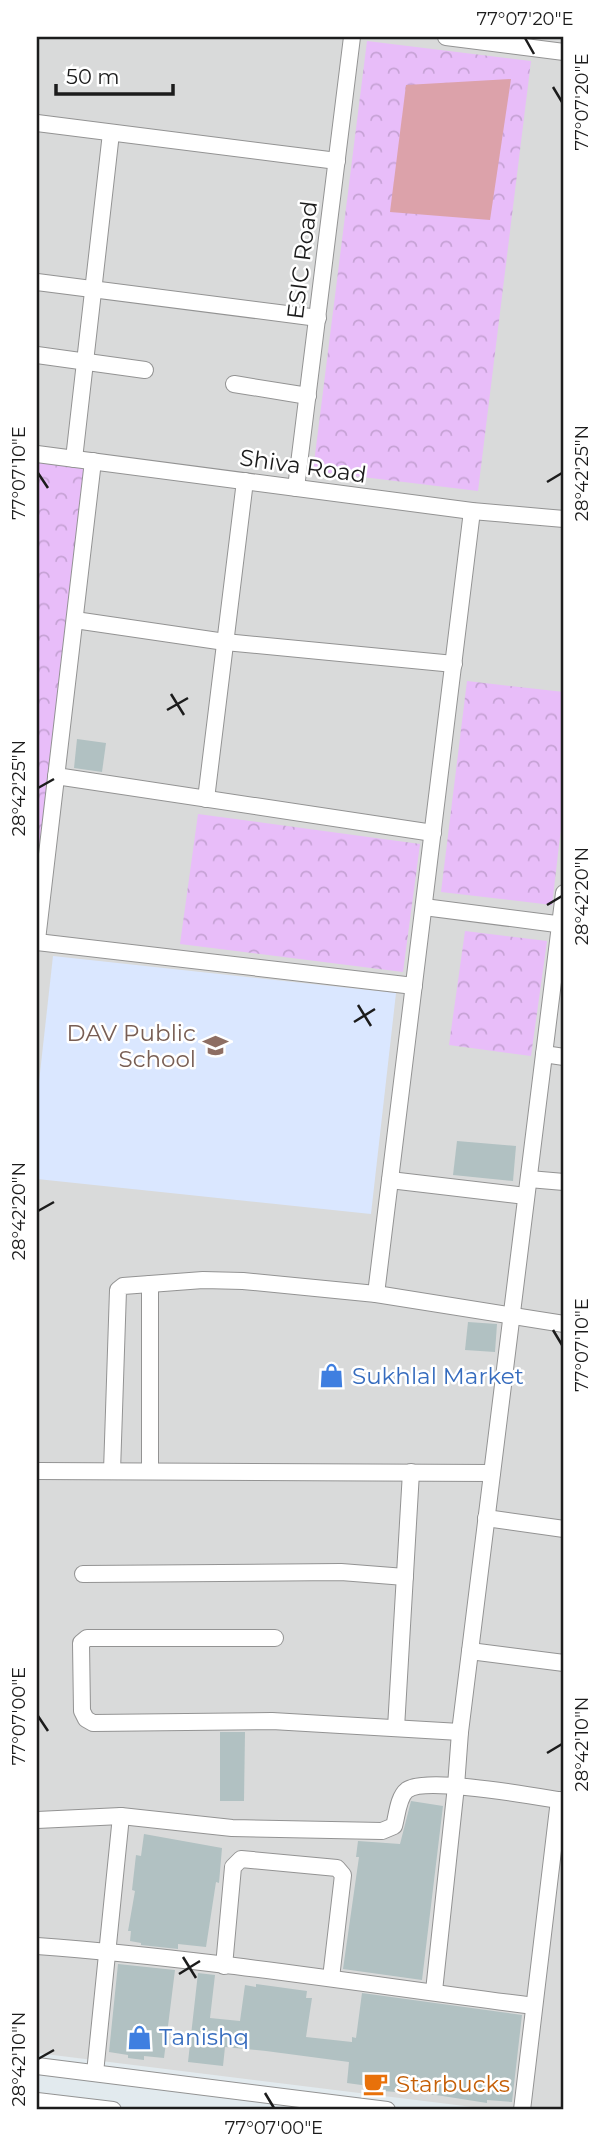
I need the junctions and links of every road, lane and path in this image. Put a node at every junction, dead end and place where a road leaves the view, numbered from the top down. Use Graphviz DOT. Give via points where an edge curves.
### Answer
graph roads {
  1 [pos="352,37"];
  2 [pos="446,37"];
  3 [pos="564,52"];
  4 [pos="37,123"];
  5 [pos="111,132"];
  6 [pos="337,161"];
  7 [pos="37,282"];
  8 [pos="94,289"];
  9 [pos="318,318"];
  10 [pos="37,355"];
  11 [pos="86,361"];
  12 [pos="145,370"];
  13 [pos="234,384"];
  14 [pos="308,396"];
  15 [pos="37,454"];
  16 [pos="74,459"];
  17 [pos="93,461"];
  18 [pos="245,481"];
  19 [pos="296,488"];
  20 [pos="472,512"];
  21 [pos="564,519"];
  22 [pos="75,620"];
  23 [pos="225,642"];
  24 [pos="454,664"];
  25 [pos="56,776"];
  26 [pos="206,799"];
  27 [pos="433,834"];
  28 [pos="42,856"];
  29 [pos="564,893"];
  30 [pos="424,907"];
  31 [pos="562,925"];
  32 [pos="37,941"];
  33 [pos="414,986"];
  34 [pos="544,1054"];
  35 [pos="564,1057"];
  36 [pos="529,1179"];
  37 [pos="390,1181"];
  38 [pos="564,1182"];
  39 [pos="526,1196"];
  40 [pos="150,1284"];
  41 [pos="376,1294"];
  42 [pos="511,1317"];
  43 [pos="564,1324"];
  44 [pos="150,1470"];
  45 [pos="37,1471"];
  46 [pos="112,1471"];
  47 [pos="411,1472"];
  48 [pos="492,1473"];
  49 [pos="486,1518"];
  50 [pos="564,1529"];
  51 [pos="83,1574"];
  52 [pos="405,1577"];
  53 [pos="275,1638"];
  54 [pos="470,1651"];
  55 [pos="564,1663"];
  56 [pos="396,1728"];
  57 [pos="460,1732"];
  58 [pos="456,1786"];
  59 [pos="562,1801"];
  60 [pos="121,1816"];
  61 [pos="37,1820"];
  62 [pos="37,1947"];
  63 [pos="106,1951"];
  64 [pos="224,1966"];
  65 [pos="331,1978"];
  66 [pos="434,1991"];
  67 [pos="534,2006"];
  68 [pos="37,2066"];
  69 [pos="95,2073"];
  70 [pos="37,2101"];
  71 [pos="102,2110"];
  72 [pos="387,2110"];
  73 [pos="522,2110"];
  1 -- 6 [label="street, ESIC Road"];
  2 -- 3 [label="street"];
  4 -- 5 [label="street"];
  5 -- 6 [label="street"];
  5 -- 8 [label="street"];
  6 -- 9 [label="street, ESIC Road"];
  7 -- 8 [label="street"];
  8 -- 9 [label="street"];
  8 -- 11 [label="street"];
  9 -- 14 [label="street, ESIC Road"];
  10 -- 11 [label="street"];
  11 -- 12 [label="street"];
  11 -- 16 [label="street"];
  13 -- 14 [label="street"];
  14 -- 19 [label="street, ESIC Road"];
  15 -- 16 [label="street, Shiva Road"];
  16 -- 17 [label="street, Shiva Road"];
  17 -- 18 [label="street, Shiva Road"];
  17 -- 22 [label="street"];
  18 -- 19 [label="street, Shiva Road"];
  18 -- 23 [label="street"];
  19 -- 20 [label="street, Shiva Road"];
  20 -- 21 [label="street, Shiva Road"];
  20 -- 24 [label="street"];
  22 -- 23 [label="street"];
  22 -- 25 [label="street"];
  23 -- 24 [label="street"];
  23 -- 26 [label="street"];
  24 -- 27 [label="street"];
  25 -- 26 [label="street"];
  25 -- 28 [label="street"];
  26 -- 27 [label="street"];
  27 -- 30 [label="street"];
  28 -- 32 [label="street"];
  29 -- 31 [label="street"];
  30 -- 31 [label="street"];
  30 -- 33 [label="street"];
  31 -- 34 [label="street"];
  32 -- 33 [label="street"];
  33 -- 37 [label="street"];
  34 -- 35 [label="street"];
  34 -- 36 [label="street"];
  36 -- 38 [label="street"];
  36 -- 39 [label="street"];
  37 -- 39 [label="street"];
  37 -- 41 [label="street"];
  39 -- 42 [label="street"];
  40 -- 41 [label="street" via="243,1281"];
  40 -- 44 [label="street"];
  40 -- 46 [label="street" via="118,1290"];
  41 -- 42 [label="street"];
  42 -- 43 [label="street"];
  42 -- 48 [label="street"];
  44 -- 46 [label="street"];
  44 -- 47 [label="street"];
  45 -- 46 [label="street"];
  47 -- 48 [label="street"];
  47 -- 52 [label="street"];
  48 -- 49 [label="street"];
  49 -- 50 [label="street"];
  49 -- 54 [label="street"];
  51 -- 52 [label="street" via="341,1572"];
  52 -- 56 [label="street"];
  53 -- 56 [label="street" via="87,1638 81,1643 82,1711 93,1723 272,1721"];
  54 -- 55 [label="street"];
  54 -- 57 [label="street"];
  56 -- 57 [label="street"];
  57 -- 58 [label="street"];
  58 -- 59 [label="street"];
  58 -- 60 [label="street" via="407,1790 394,1826 382,1831 232,1828"];
  58 -- 66 [label="street"];
  59 -- 67 [label="street"];
  60 -- 61 [label="street"];
  60 -- 63 [label="street"];
  62 -- 63 [label="street"];
  63 -- 64 [label="street"];
  63 -- 69 [label="street"];
  64 -- 65 [label="street"];
  64 -- 65 [label="street" via="233,1867 241,1859 337,1868 343,1875"];
  65 -- 66 [label="street"];
  66 -- 67 [label="street"];
  67 -- 73 [label="street"];
  68 -- 69 [label="street"];
  69 -- 72 [label="street"];
  70 -- 71 [label="street"];
}
